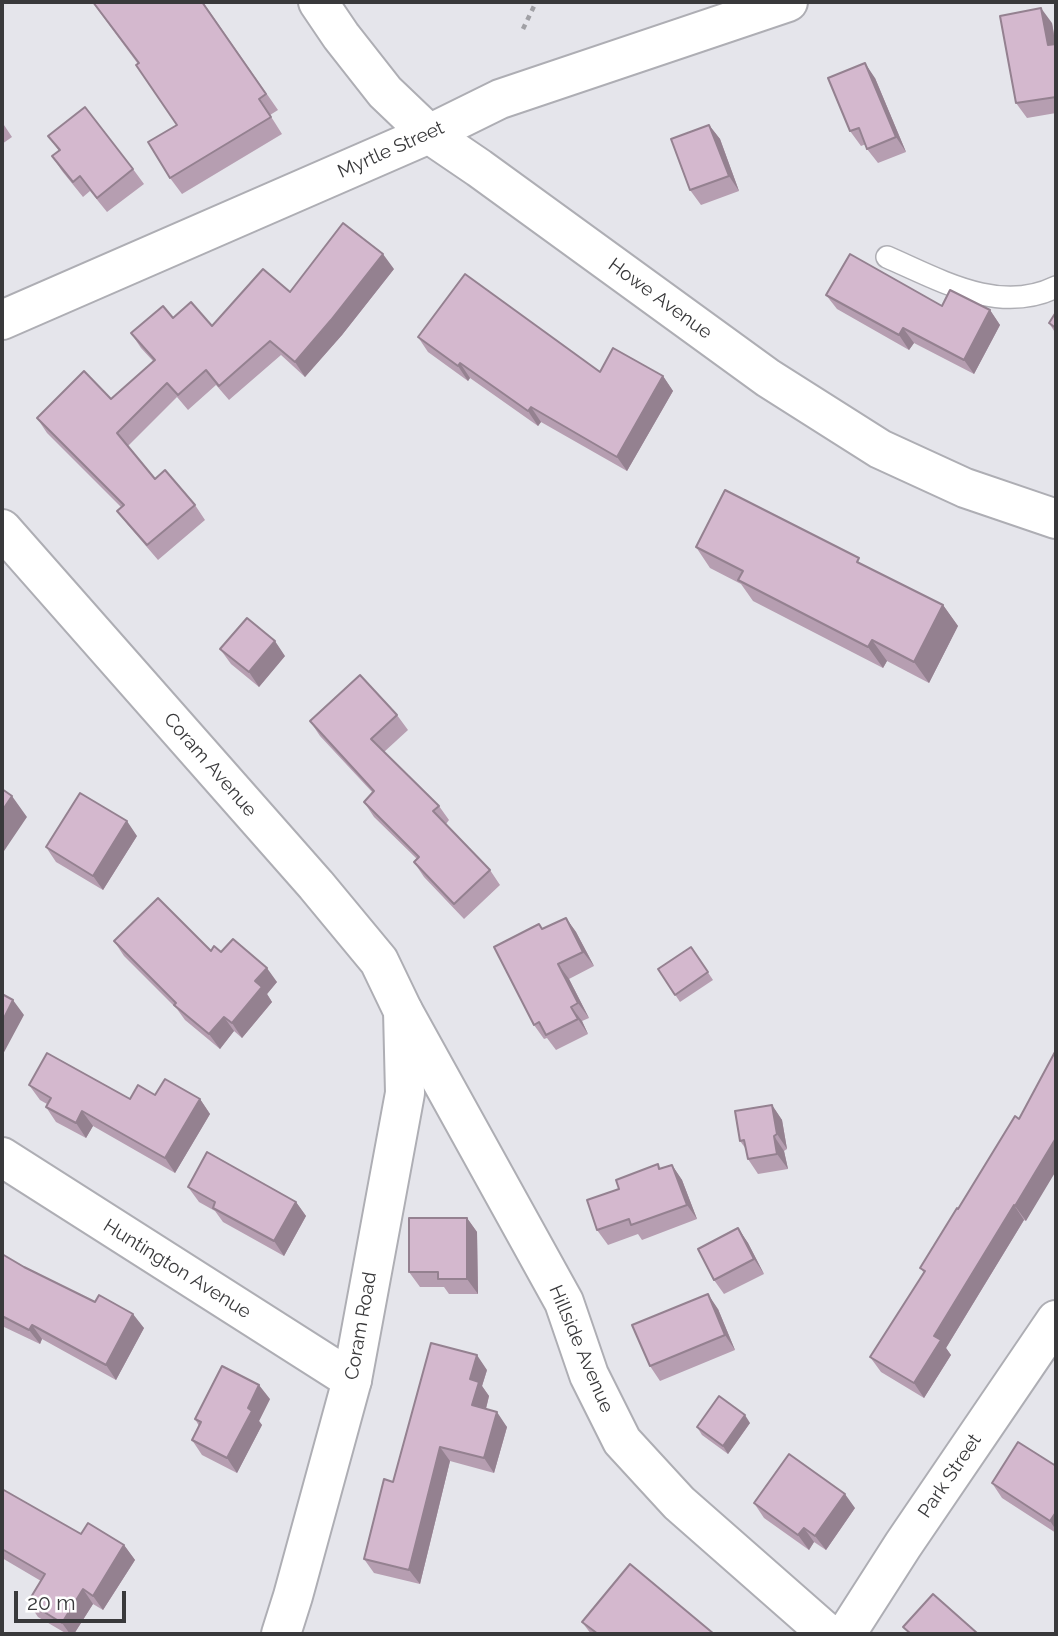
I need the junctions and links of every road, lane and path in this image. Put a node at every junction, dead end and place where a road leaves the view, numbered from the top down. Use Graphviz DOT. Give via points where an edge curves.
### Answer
graph roads {
  1 [pos="318,2"];
  2 [pos="536,2"];
  3 [pos="788,2"];
  4 [pos="523,29"];
  5 [pos="429,134"];
  6 [pos="887,257"];
  7 [pos="1056,287"];
  8 [pos="2,320"];
  9 [pos="1056,519"];
  10 [pos="2,528"];
  11 [pos="403,1011"];
  12 [pos="2,1157"];
  13 [pos="1056,1320"];
  14 [pos="352,1380"];
  15 [pos="281,1634"];
  16 [pos="828,1634"];
  17 [pos="846,1634"];
  1 -- 5 [label="street, Howe Avenue" via="385,92"];
  2 -- 4 [label="path"];
  3 -- 5 [label="street, Myrtle Street" via="500,99"];
  5 -- 8 [label="street, Myrtle Street"];
  5 -- 9 [label="street, Howe Avenue" via="768,378 880,449 965,488"];
  6 -- 7 [label="lane" via="965,291 1004,298"];
  10 -- 11 [label="street, Coram Avenue" via="316,885 379,961"];
  11 -- 14 [label="street, Coram Road" via="405,1093"];
  11 -- 16 [label="street, Hillside Avenue" via="564,1302 589,1375 622,1441 679,1503"];
  12 -- 14 [label="street, Huntington Avenue"];
  13 -- 17 [label="street, Park Street"];
  14 -- 15 [label="street, Coram Road"];
}
